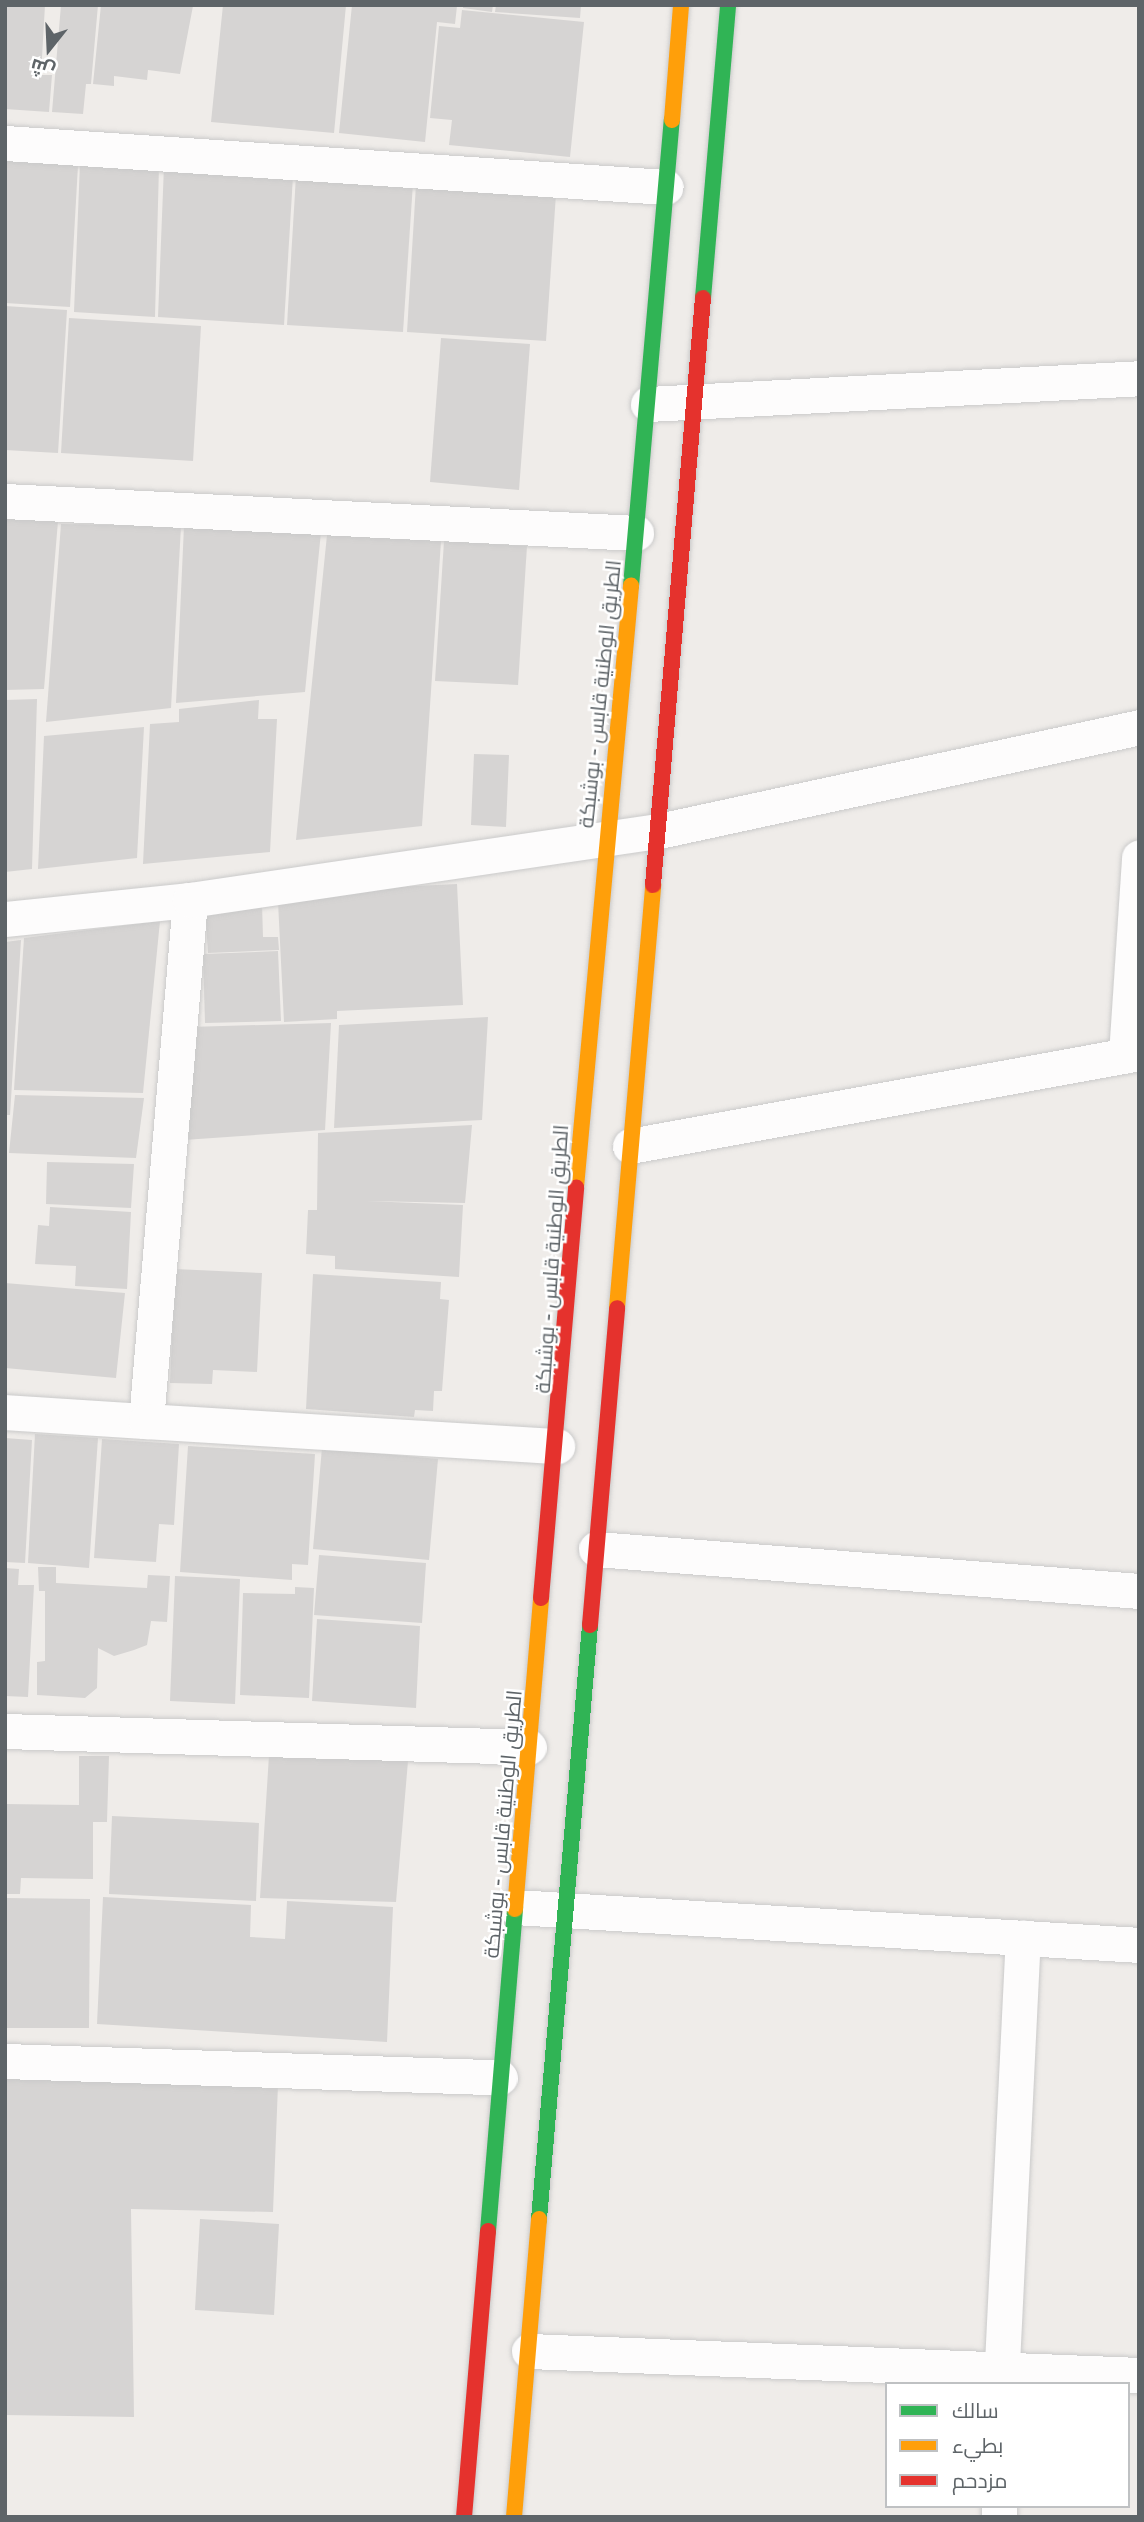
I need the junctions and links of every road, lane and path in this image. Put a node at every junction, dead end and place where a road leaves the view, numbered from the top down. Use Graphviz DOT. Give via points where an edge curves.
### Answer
graph roads {
  1 [pos="681,5"];
  2 [pos="728,5"];
  3 [pos="5,144"];
  4 [pos="666,187"];
  5 [pos="1139,378"];
  6 [pos="648,404"];
  7 [pos="693,404"];
  8 [pos="5,501"];
  9 [pos="636,533"];
  10 [pos="1139,727"];
  11 [pos="659,831"];
  12 [pos="605,840"];
  13 [pos="1139,857"];
  14 [pos="190,900"];
  15 [pos="5,919"];
  16 [pos="1133,1054"];
  17 [pos="630,1146"];
  18 [pos="5,1412"];
  19 [pos="146,1421"];
  20 [pos="557,1446"];
  21 [pos="596,1549"];
  22 [pos="1139,1591"];
  23 [pos="5,1731"];
  24 [pos="529,1747"];
  25 [pos="515,1906"];
  26 [pos="566,1910"];
  27 [pos="1023,1938"];
  28 [pos="1139,1945"];
  29 [pos="5,2061"];
  30 [pos="500,2077"];
  31 [pos="529,2351"];
  32 [pos="1139,2375"];
  33 [pos="1001,2377"];
  34 [pos="464,2517"];
  35 [pos="514,2517"];
  1 -- 4 [label="main road, الطريق الوطنية قابس - بوشبكة"];
  2 -- 7 [label="main road"];
  3 -- 4 [label="street"];
  4 -- 6 [label="main road, الطريق الوطنية قابس - بوشبكة"];
  5 -- 7 [label="street"];
  6 -- 7 [label="street"];
  6 -- 9 [label="main road, الطريق الوطنية قابس - بوشبكة"];
  7 -- 11 [label="main road"];
  8 -- 9 [label="street"];
  9 -- 12 [label="main road, الطريق الوطنية قابس - بوشبكة"];
  10 -- 11 [label="street"];
  11 -- 12 [label="street"];
  11 -- 17 [label="main road"];
  12 -- 14 [label="street"];
  12 -- 20 [label="main road, الطريق الوطنية قابس - بوشبكة"];
  13 -- 16 [label="street"];
  14 -- 15 [label="street"];
  14 -- 19 [label="street"];
  16 -- 17 [label="street"];
  17 -- 21 [label="main road"];
  18 -- 19 [label="street"];
  19 -- 20 [label="street"];
  20 -- 24 [label="main road, الطريق الوطنية قابس - بوشبكة"];
  21 -- 22 [label="street"];
  21 -- 26 [label="main road"];
  23 -- 24 [label="street"];
  24 -- 25 [label="main road, الطريق الوطنية قابس - بوشبكة"];
  25 -- 26 [label="street"];
  25 -- 30 [label="main road, الطريق الوطنية قابس - بوشبكة"];
  26 -- 27 [label="street"];
  26 -- 31 [label="main road"];
  27 -- 28 [label="street"];
  27 -- 33 [label="street"];
  29 -- 30 [label="street"];
  30 -- 34 [label="main road, الطريق الوطنية قابس - بوشبكة"];
  31 -- 33 [label="street"];
  31 -- 35 [label="main road"];
  32 -- 33 [label="street"];
}
